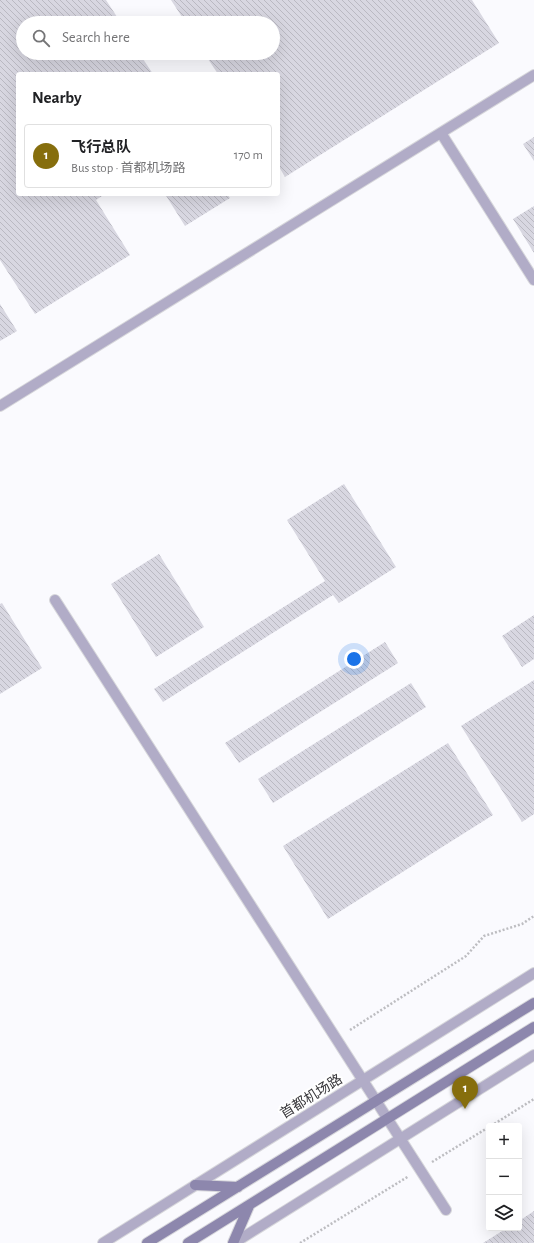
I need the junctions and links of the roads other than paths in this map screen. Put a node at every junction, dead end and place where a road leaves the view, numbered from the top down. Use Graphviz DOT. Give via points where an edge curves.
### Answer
graph roads {
  1 [pos="534,75"];
  2 [pos="441,133"];
  3 [pos="534,280"];
  4 [pos="0,406"];
  5 [pos="55,600"];
  6 [pos="534,973"];
  7 [pos="534,1002"];
  8 [pos="534,1027"];
  9 [pos="534,1055"];
  10 [pos="363,1080"];
  11 [pos="376,1101"];
  12 [pos="387,1119"];
  13 [pos="400,1139"];
  14 [pos="194,1186"];
  15 [pos="238,1186"];
  16 [pos="248,1206"];
  17 [pos="446,1210"];
  18 [pos="102,1243"];
  19 [pos="147,1243"];
  20 [pos="188,1243"];
  21 [pos="233,1243"];
  1 -- 2 [label="street"];
  2 -- 3 [label="street"];
  2 -- 4 [label="street"];
  5 -- 10 [label="street"];
  6 -- 10 [label="street, 首都机场路"];
  7 -- 11 [label="street"];
  8 -- 12 [label="street"];
  9 -- 13 [label="street"];
  10 -- 11 [label="street"];
  10 -- 14 [label="street, 首都机场路"];
  11 -- 12 [label="street"];
  11 -- 15 [label="street"];
  12 -- 13 [label="street"];
  12 -- 16 [label="street"];
  13 -- 17 [label="street"];
  13 -- 21 [label="street"];
  14 -- 15 [label="street"];
  14 -- 18 [label="street, 首都机场路"];
  15 -- 19 [label="street"];
  16 -- 20 [label="street"];
  16 -- 21 [label="street"];
}
